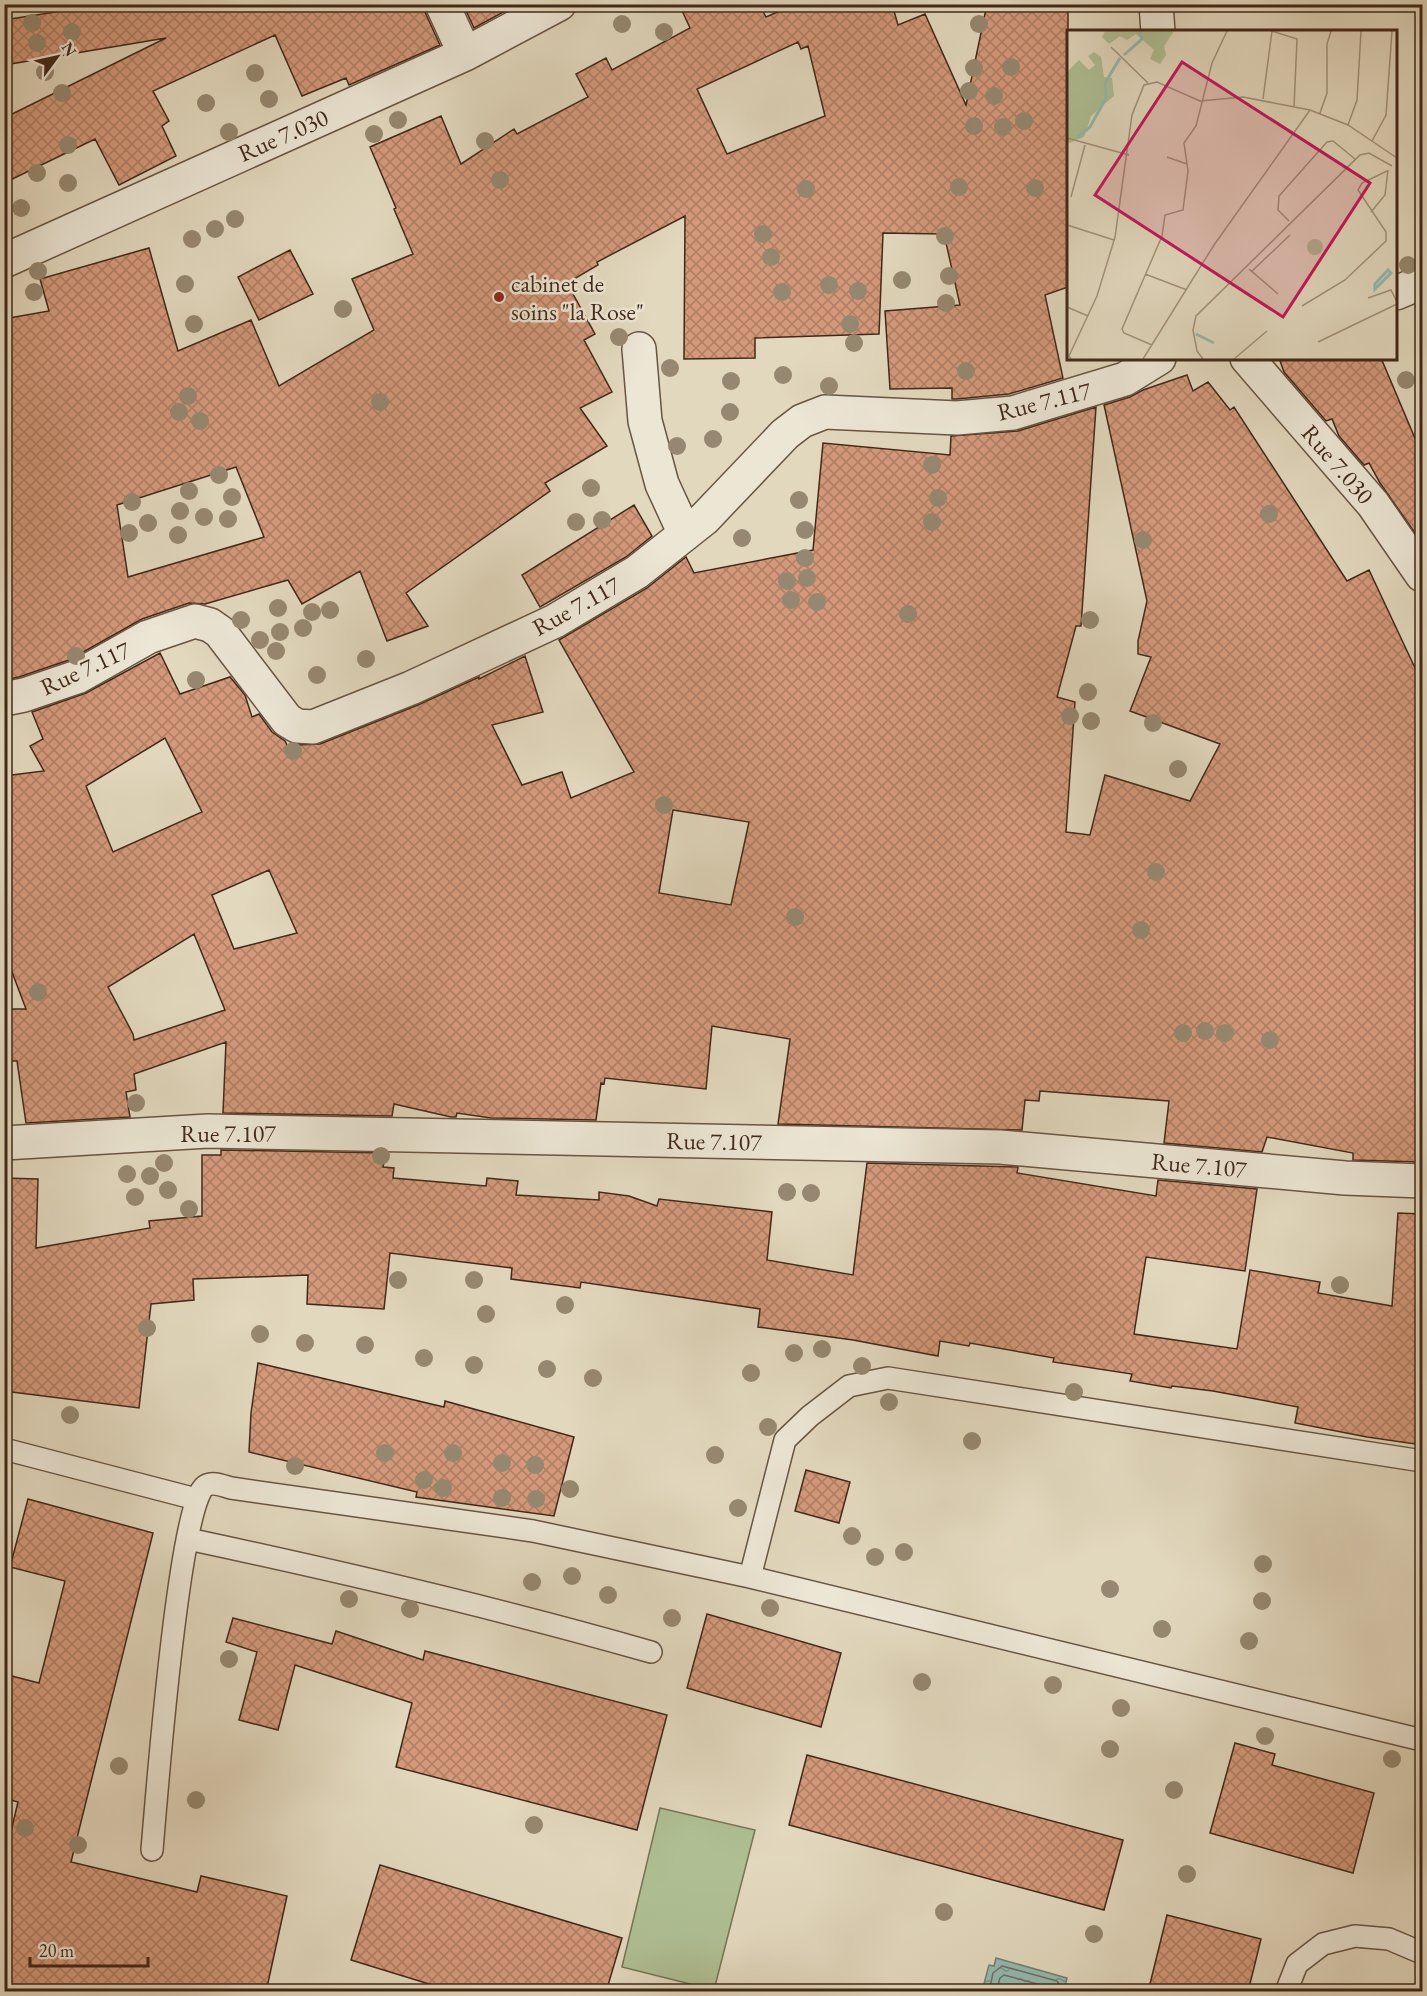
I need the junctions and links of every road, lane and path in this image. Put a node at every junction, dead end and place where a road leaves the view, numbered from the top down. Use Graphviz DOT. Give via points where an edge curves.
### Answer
graph roads {
  1 [pos="442,4"];
  2 [pos="559,4"];
  3 [pos="1156,4"];
  4 [pos="1158,30"];
  5 [pos="465,54"];
  6 [pos="4,261"];
  7 [pos="1422,282"];
  8 [pos="1397,292"];
  9 [pos="639,348"];
  10 [pos="1156,360"];
  11 [pos="1249,360"];
  12 [pos="685,534"];
  13 [pos="1422,575"];
  14 [pos="4,699"];
  15 [pos="4,1143"];
  16 [pos="1422,1181"];
  17 [pos="4,1449"];
  18 [pos="1422,1461"];
  19 [pos="196,1499"];
  20 [pos="188,1539"];
  21 [pos="750,1577"];
  22 [pos="651,1652"];
  23 [pos="1422,1740"];
  24 [pos="152,1850"];
  25 [pos="1422,1953"];
  26 [pos="1286,1992"];
  1 -- 5 [label="street"];
  2 -- 5 [label="street, Rue 7.030"];
  3 -- 4 [label="street"];
  5 -- 6 [label="street, Rue 7.030"];
  7 -- 8 [label="street"];
  9 -- 12 [label="street" via="645,421 662,484"];
  10 -- 12 [label="street, Rue 7.117" via="1125,379 1013,413 957,418 825,412 802,421 785,434"];
  11 -- 13 [label="street, Rue 7.030" via="1373,504"];
  12 -- 14 [label="street, Rue 7.117" via="637,572 555,621 411,688 313,727 297,726 287,720 220,632 195,621 148,638 77,677"];
  15 -- 16 [label="street, Rue 7.107" via="208,1131 1000,1147 1345,1178"];
  17 -- 19 [label="lane"];
  18 -- 21 [label="lane" via="888,1378 849,1386 785,1440"];
  19 -- 20 [label="lane"];
  19 -- 21 [label="lane" via="205,1486 213,1483 533,1531"];
  20 -- 22 [label="lane" via="532,1618"];
  20 -- 24 [label="lane" via="166,1681"];
  21 -- 23 [label="lane"];
  25 -- 26 [label="lane" via="1389,1939 1355,1936 1323,1944 1297,1964"];
}
